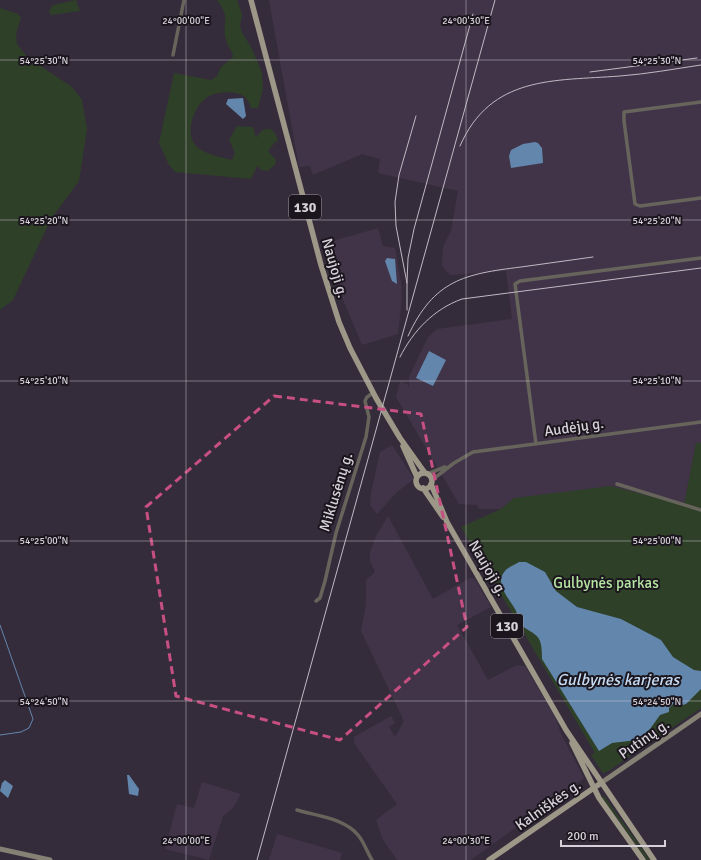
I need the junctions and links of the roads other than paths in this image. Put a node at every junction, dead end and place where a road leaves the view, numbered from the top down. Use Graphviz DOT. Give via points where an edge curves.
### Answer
graph roads {
  1 [pos="184,0"];
  2 [pos="251,0"];
  3 [pos="174,55"];
  4 [pos="701,102"];
  5 [pos="701,198"];
  6 [pos="701,258"];
  7 [pos="373,393"];
  8 [pos="701,422"];
  9 [pos="400,438"];
  10 [pos="536,444"];
  11 [pos="454,463"];
  12 [pos="426,473"];
  13 [pos="417,477"];
  14 [pos="431,482"];
  15 [pos="617,484"];
  16 [pos="422,488"];
  17 [pos="701,510"];
  18 [pos="447,522"];
  19 [pos="316,601"];
  20 [pos="701,714"];
  21 [pos="566,730"];
  22 [pos="601,783"];
  23 [pos="594,788"];
  24 [pos="297,810"];
  25 [pos="0,849"];
  26 [pos="50,860"];
  27 [pos="372,860"];
  28 [pos="489,860"];
  29 [pos="644,860"];
  30 [pos="654,860"];
  1 -- 3 [label="street"];
  2 -- 7 [label="main road, Naujoji g. / 130" via="326,283 350,348"];
  4 -- 5 [label="street" via="624,112 624,121 635,204 640,206"];
  6 -- 10 [label="street" via="520,281 515,284"];
  7 -- 9 [label="main road, Naujoji g. / 130"];
  7 -- 19 [label="street, Miklusėnų g." via="365,401 369,417 366,437 336,533 320,598"];
  8 -- 10 [label="street, Audėjų g."];
  9 -- 12 [label="main road, Naujoji g. / 130"];
  9 -- 13 [label="main road, Naujoji g. / 130"];
  10 -- 11 [label="street, Audėjų g." via="473,452"];
  11 -- 12 [label="street, Audėjų g." via="435,472"];
  11 -- 14 [label="street, Audėjų g."];
  12 -- 13 [label="main road"];
  12 -- 14 [label="main road, 130"];
  13 -- 16 [label="main road, 130" via="417,484"];
  14 -- 16 [label="main road"];
  14 -- 18 [label="main road, Naujoji g. / 130"];
  15 -- 17 [label="street"];
  16 -- 18 [label="main road, Naujoji g. / 130"];
  18 -- 21 [label="main road, Naujoji g. / 130"];
  20 -- 22 [label="main road, Putinų g."];
  21 -- 22 [label="main road, Naujoji g. / 130"];
  21 -- 23 [label="main road, Naujoji g."];
  22 -- 23 [label="main road, Kalniškės g."];
  22 -- 30 [label="main road, Naujoji g. / 130"];
  23 -- 28 [label="main road, Kalniškės g."];
  23 -- 29 [label="main road, Naujoji g."];
  24 -- 27 [label="street" via="350,827 358,835"];
  25 -- 26 [label="main road"];
}
